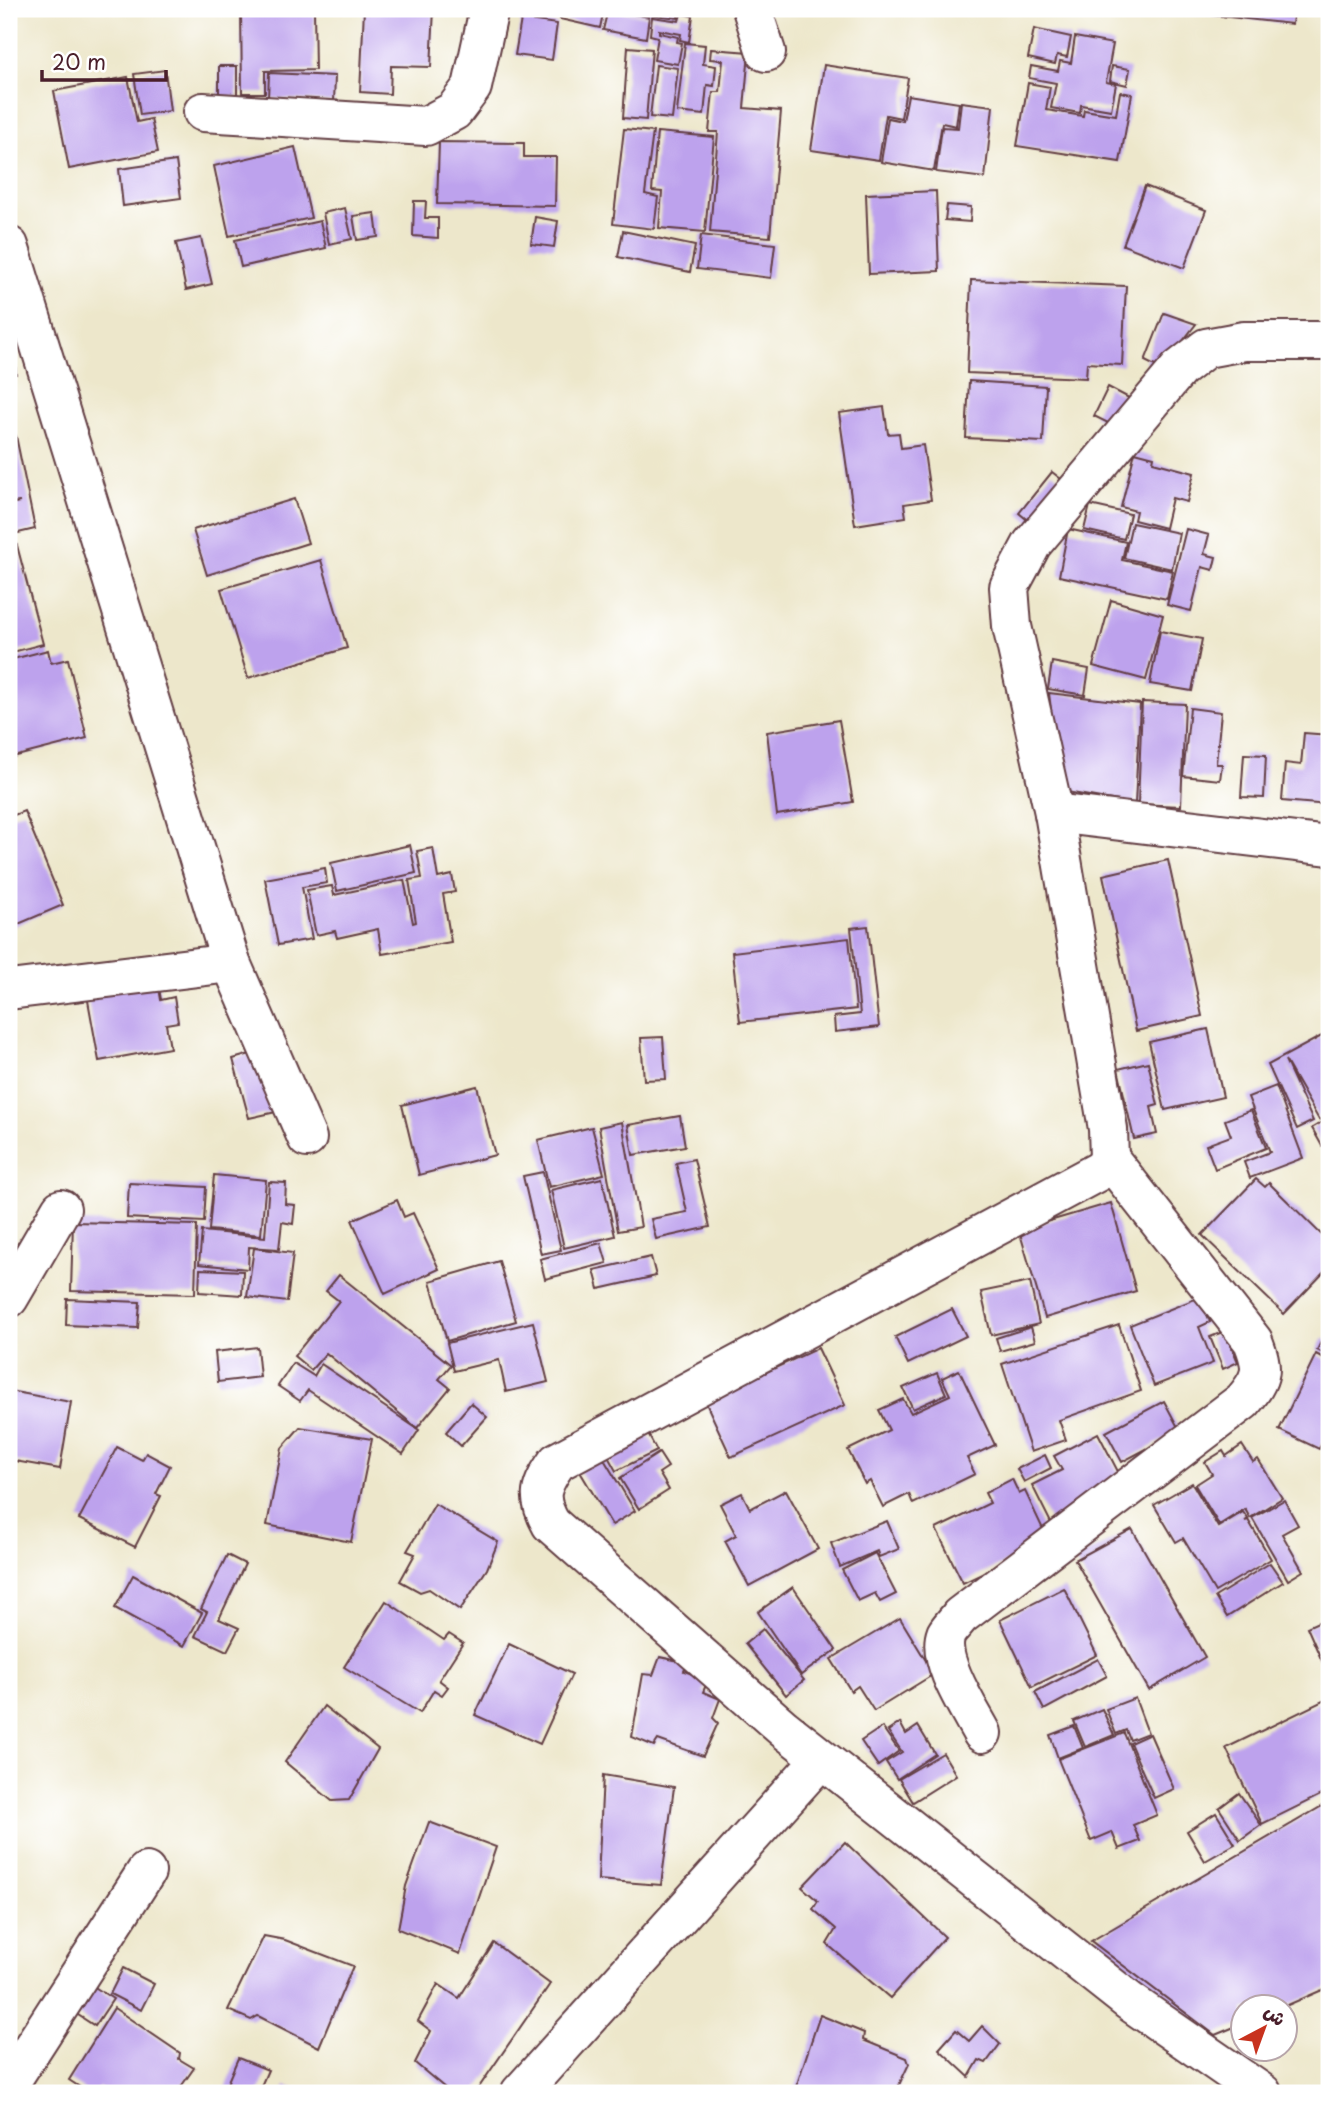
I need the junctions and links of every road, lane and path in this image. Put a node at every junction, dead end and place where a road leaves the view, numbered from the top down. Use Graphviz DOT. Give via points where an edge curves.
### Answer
graph roads {
  1 [pos="489,9"];
  2 [pos="752,9"];
  3 [pos="766,52"];
  4 [pos="203,112"];
  5 [pos="9,246"];
  6 [pos="1329,341"];
  7 [pos="1054,813"];
  8 [pos="1329,846"];
  9 [pos="231,963"];
  10 [pos="9,990"];
  11 [pos="307,1138"];
  12 [pos="1109,1157"];
  13 [pos="61,1209"];
  14 [pos="9,1298"];
  15 [pos="982,1733"];
  16 [pos="821,1759"];
  17 [pos="146,1871"];
  18 [pos="9,2084"];
  19 [pos="520,2093"];
  20 [pos="1262,2093"];
  1 -- 4 [label="street" via="472,87 454,111 426,126"];
  2 -- 3 [label="street"];
  5 -- 9 [label="street"];
  6 -- 7 [label="street" via="1244,341 1206,348 1179,369 1032,544 1009,587 1012,626"];
  7 -- 8 [label="street"];
  7 -- 12 [label="street"];
  9 -- 10 [label="street"];
  9 -- 11 [label="street"];
  12 -- 15 [label="street" via="1253,1341 1262,1365 1256,1386 1243,1401 960,1616 946,1634 950,1673"];
  12 -- 16 [label="street" via="1092,1177 556,1462 543,1482 540,1504 551,1524"];
  13 -- 14 [label="street"];
  16 -- 19 [label="street"];
  16 -- 20 [label="street" via="1129,2001"];
  17 -- 18 [label="street"];
}
